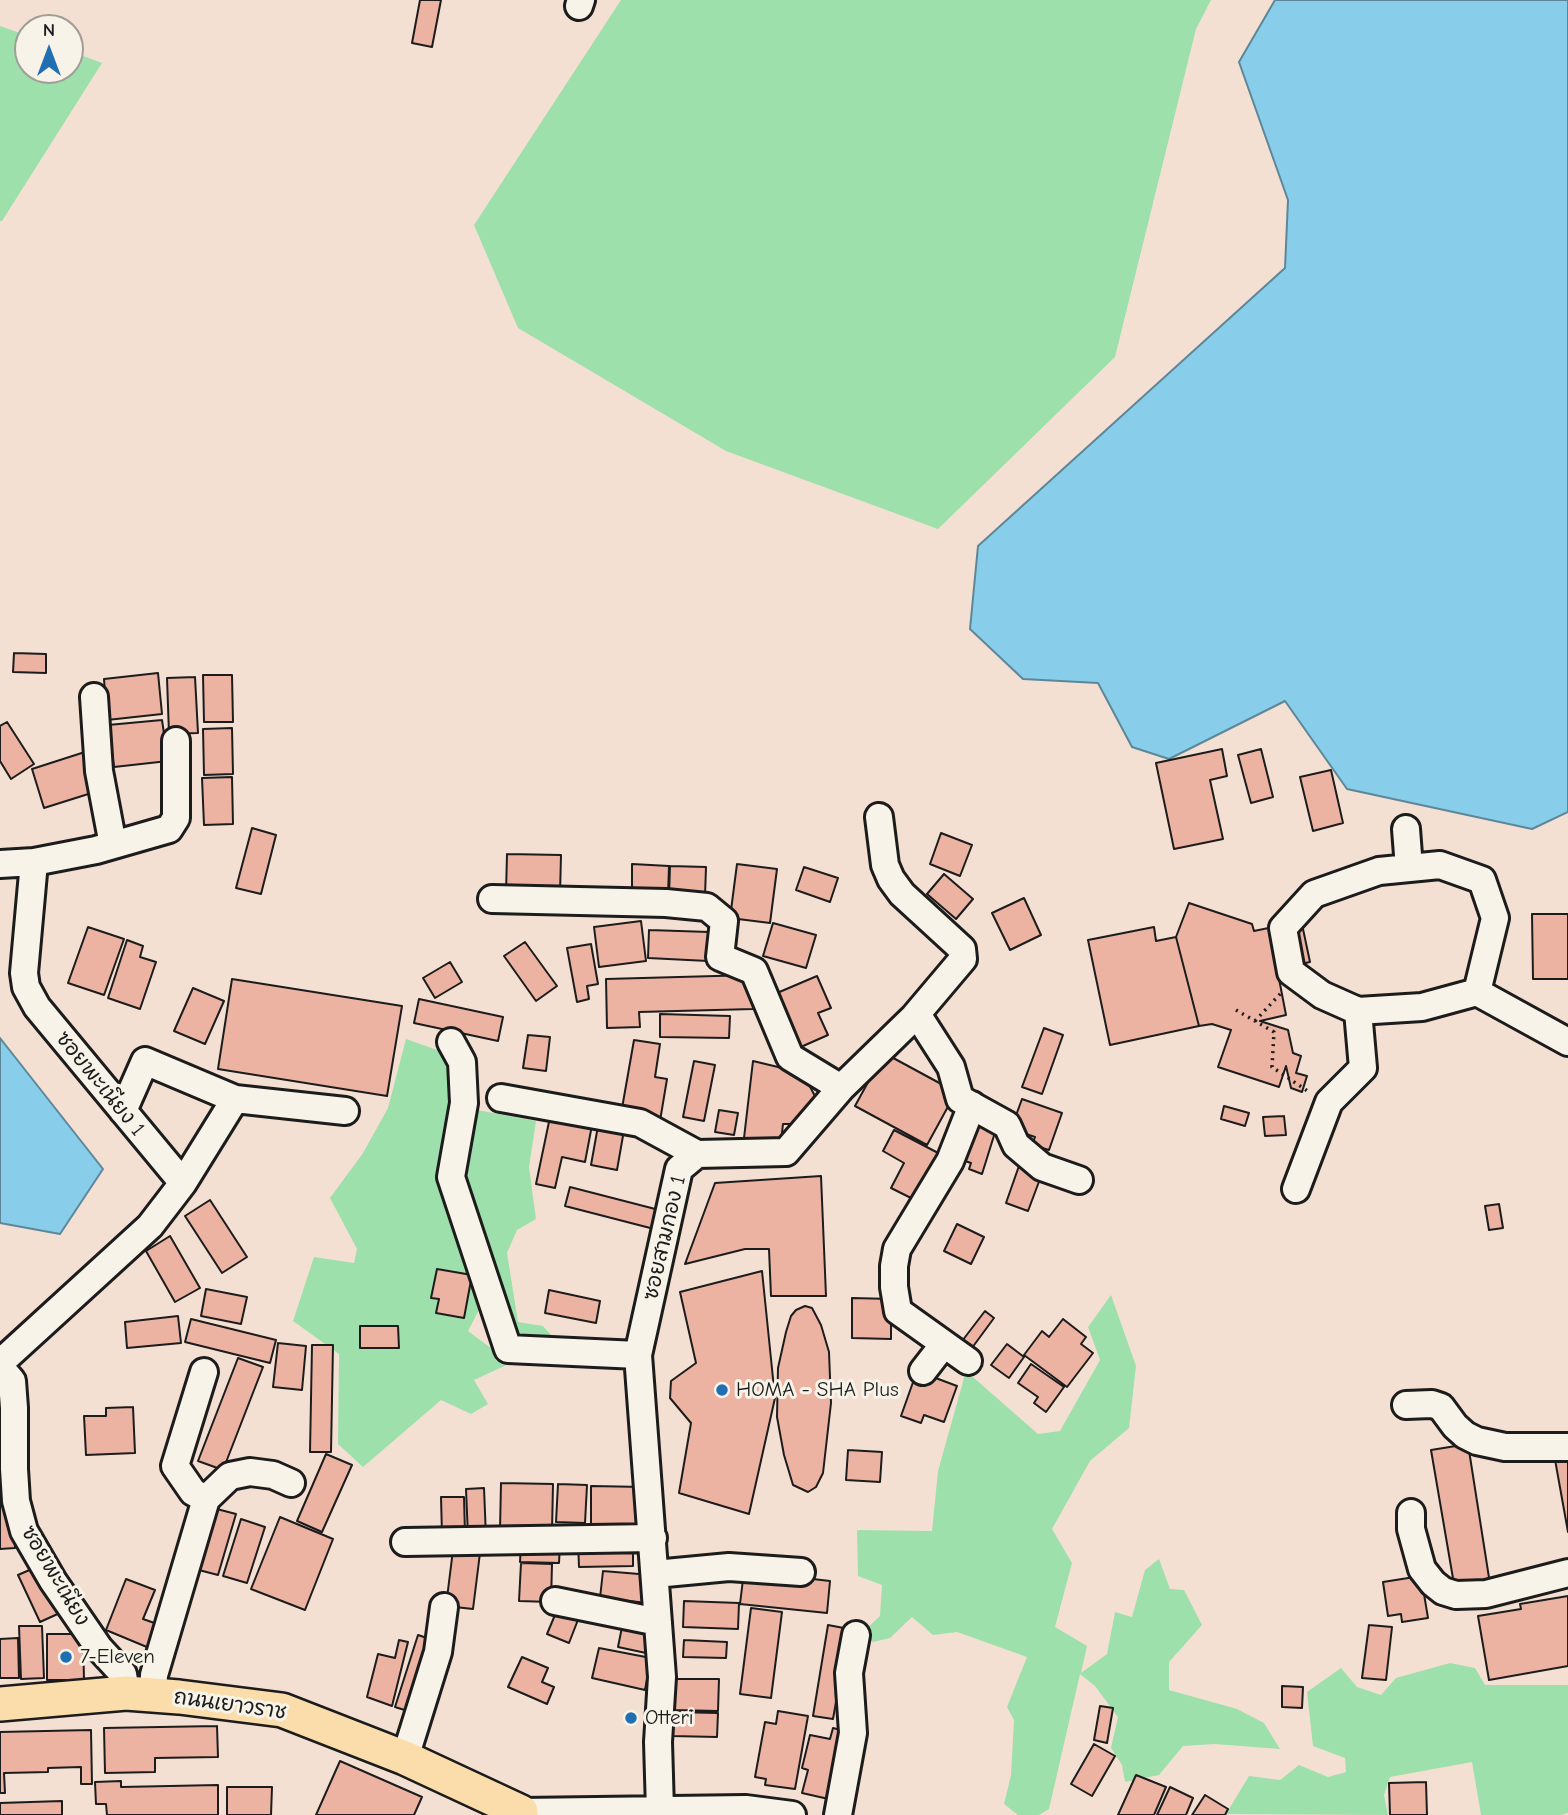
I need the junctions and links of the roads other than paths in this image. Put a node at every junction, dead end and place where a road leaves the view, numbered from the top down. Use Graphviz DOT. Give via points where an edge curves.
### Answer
graph roads {
  1 [pos="94,697"];
  2 [pos="176,741"];
  3 [pos="879,817"];
  4 [pos="1406,829"];
  5 [pos="113,845"];
  6 [pos="34,862"];
  7 [pos="0,864"];
  8 [pos="1409,868"];
  9 [pos="492,899"];
  10 [pos="1477,992"];
  11 [pos="1358,1011"];
  12 [pos="917,1013"];
  13 [pos="451,1042"];
  14 [pos="1568,1042"];
  15 [pos="841,1088"];
  16 [pos="500,1098"];
  17 [pos="235,1099"];
  18 [pos="972,1105"];
  19 [pos="122,1111"];
  20 [pos="345,1111"];
  21 [pos="697,1154"];
  22 [pos="1080,1180"];
  23 [pos="183,1183"];
  24 [pos="1296,1189"];
  25 [pos="944,1344"];
  26 [pos="638,1355"];
  27 [pos="968,1361"];
  28 [pos="0,1365"];
  29 [pos="923,1371"];
  30 [pos="204,1372"];
  31 [pos="1406,1405"];
  32 [pos="1568,1447"];
  33 [pos="292,1483"];
  34 [pos="206,1499"];
  35 [pos="1411,1513"];
  36 [pos="653,1538"];
  37 [pos="405,1542"];
  38 [pos="801,1572"];
  39 [pos="1568,1573"];
  40 [pos="655,1574"];
  41 [pos="555,1601"];
  42 [pos="444,1607"];
  43 [pos="658,1622"];
  44 [pos="856,1635"];
  45 [pos="139,1694"];
  46 [pos="0,1704"];
  47 [pos="405,1758"];
  48 [pos="649,1812"];
  49 [pos="521,1814"];
  50 [pos="792,1815"];
  51 [pos="838,1815"];
  1 -- 5 [label="street" via="99,771"];
  2 -- 5 [label="street" via="176,818 169,829"];
  3 -- 12 [label="street, ซอยสามกอง 1" via="891,879 964,953"];
  4 -- 8 [label="street"];
  5 -- 6 [label="street"];
  6 -- 7 [label="street"];
  6 -- 19 [label="street, ซอยพะเนียง 1" via="26,987 37,1007"];
  8 -- 10 [label="street" via="1440,865 1482,880 1495,918"];
  8 -- 11 [label="street" via="1380,872 1314,894 1283,928 1291,972 1322,995"];
  9 -- 15 [label="street" via="707,906 724,920 720,957 754,971 790,1057"];
  10 -- 11 [label="street" via="1422,1007"];
  10 -- 14 [label="street"];
  11 -- 24 [label="street" via="1363,1068 1328,1105"];
  12 -- 15 [label="street, ซอยสามกอง 1"];
  12 -- 18 [label="street" via="951,1067 960,1099"];
  13 -- 26 [label="street" via="462,1062 464,1103 451,1177 508,1349"];
  15 -- 21 [label="street, ซอยสามกอง 1" via="786,1152"];
  16 -- 21 [label="street" via="640,1123"];
  17 -- 19 [label="street" via="145,1061"];
  17 -- 20 [label="street"];
  17 -- 23 [label="street"];
  18 -- 22 [label="street" via="1007,1125 1016,1145 1042,1167"];
  18 -- 25 [label="street" via="950,1161 897,1249 894,1266 898,1311"];
  19 -- 23 [label="street, ซอยพะเนียง 1"];
  21 -- 26 [label="street, ซอยสามกอง 1" via="679,1169"];
  23 -- 28 [label="street" via="150,1226"];
  25 -- 27 [label="street"];
  25 -- 29 [label="street"];
  26 -- 36 [label="street, ซอยสามกอง 1"];
  28 -- 45 [label="street, ซอยพะเนียง" via="12,1381 16,1501 24,1531 99,1648"];
  30 -- 34 [label="street" via="175,1466 193,1492"];
  31 -- 32 [label="street" via="1441,1407 1455,1426 1477,1441 1505,1447"];
  33 -- 34 [label="street" via="250,1472 230,1476"];
  34 -- 45 [label="street" via="154,1675"];
  35 -- 39 [label="street" via="1422,1569 1443,1591 1486,1594"];
  36 -- 37 [label="street"];
  36 -- 40 [label="street, ซอยสามกอง 1"];
  38 -- 40 [label="street" via="729,1567"];
  40 -- 43 [label="street, ซอยสามกอง 1"];
  41 -- 43 [label="street"];
  42 -- 47 [label="street" via="438,1652"];
  43 -- 48 [label="street, ซอยสามกอง 1" via="662,1677"];
  44 -- 51 [label="street" via="849,1673 853,1733"];
  45 -- 46 [label="main road, ถนนเยาวราช"];
  45 -- 47 [label="main road, ถนนเยาวราช" via="282,1710"];
  47 -- 49 [label="main road, ถนนเยาวราช"];
  48 -- 49 [label="street"];
  48 -- 50 [label="street" via="746,1809"];
}
